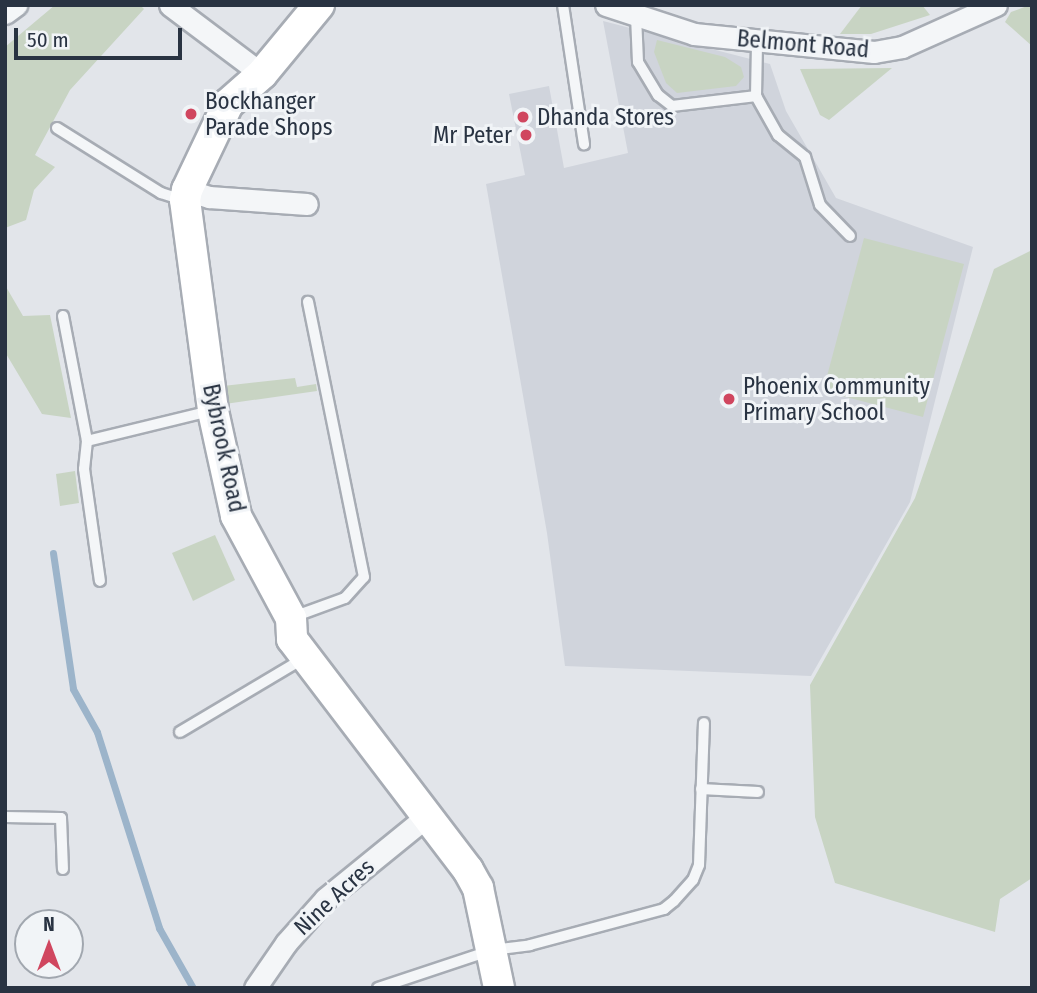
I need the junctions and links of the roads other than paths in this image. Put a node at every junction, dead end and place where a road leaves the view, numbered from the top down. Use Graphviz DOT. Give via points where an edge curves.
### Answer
graph roads {
  1 [pos="16,5"];
  2 [pos="170,5"];
  3 [pos="319,5"];
  4 [pos="563,5"];
  5 [pos="606,5"];
  6 [pos="996,5"];
  7 [pos="631,11"];
  8 [pos="5,13"];
  9 [pos="757,42"];
  10 [pos="262,74"];
  11 [pos="756,96"];
  12 [pos="57,128"];
  13 [pos="584,144"];
  14 [pos="186,195"];
  15 [pos="307,204"];
  16 [pos="850,236"];
  17 [pos="308,302"];
  18 [pos="64,316"];
  19 [pos="213,411"];
  20 [pos="87,441"];
  21 [pos="100,581"];
  22 [pos="291,618"];
  23 [pos="304,658"];
  24 [pos="704,723"];
  25 [pos="180,732"];
  26 [pos="701,789"];
  27 [pos="758,792"];
  28 [pos="5,817"];
  29 [pos="426,817"];
  30 [pos="64,869"];
  31 [pos="492,950"];
  32 [pos="255,988"];
  33 [pos="378,988"];
  34 [pos="499,988"];
  1 -- 8 [label="street"];
  2 -- 10 [label="street"];
  3 -- 10 [label="street"];
  4 -- 13 [label="lane"];
  5 -- 7 [label="street, Belmont Road"];
  6 -- 9 [label="street, Belmont Road" via="894,50 845,52"];
  7 -- 9 [label="street, Belmont Road" via="694,34"];
  7 -- 11 [label="lane" via="638,62 659,95 672,106"];
  9 -- 11 [label="lane"];
  10 -- 14 [label="street" via="228,104"];
  11 -- 16 [label="lane" via="778,135 805,157 820,205"];
  12 -- 14 [label="lane" via="161,192"];
  14 -- 15 [label="street"];
  14 -- 19 [label="street, Bybrook Road"];
  17 -- 22 [label="lane" via="364,577 345,598"];
  18 -- 20 [label="lane"];
  19 -- 20 [label="lane"];
  19 -- 22 [label="street, Bybrook Road" via="236,516"];
  20 -- 21 [label="lane" via="84,469"];
  22 -- 23 [label="street, Bybrook Road" via="292,639"];
  23 -- 25 [label="lane"];
  23 -- 29 [label="street, Bybrook Road"];
  24 -- 26 [label="lane"];
  26 -- 27 [label="lane"];
  26 -- 31 [label="lane" via="699,865 693,880 664,909"];
  28 -- 30 [label="lane" via="61,818"];
  29 -- 31 [label="street, Bybrook Road" via="478,888"];
  29 -- 32 [label="street, Nine Acres" via="326,899 286,943"];
  31 -- 33 [label="lane"];
  31 -- 34 [label="street, Bybrook Road"];
}
